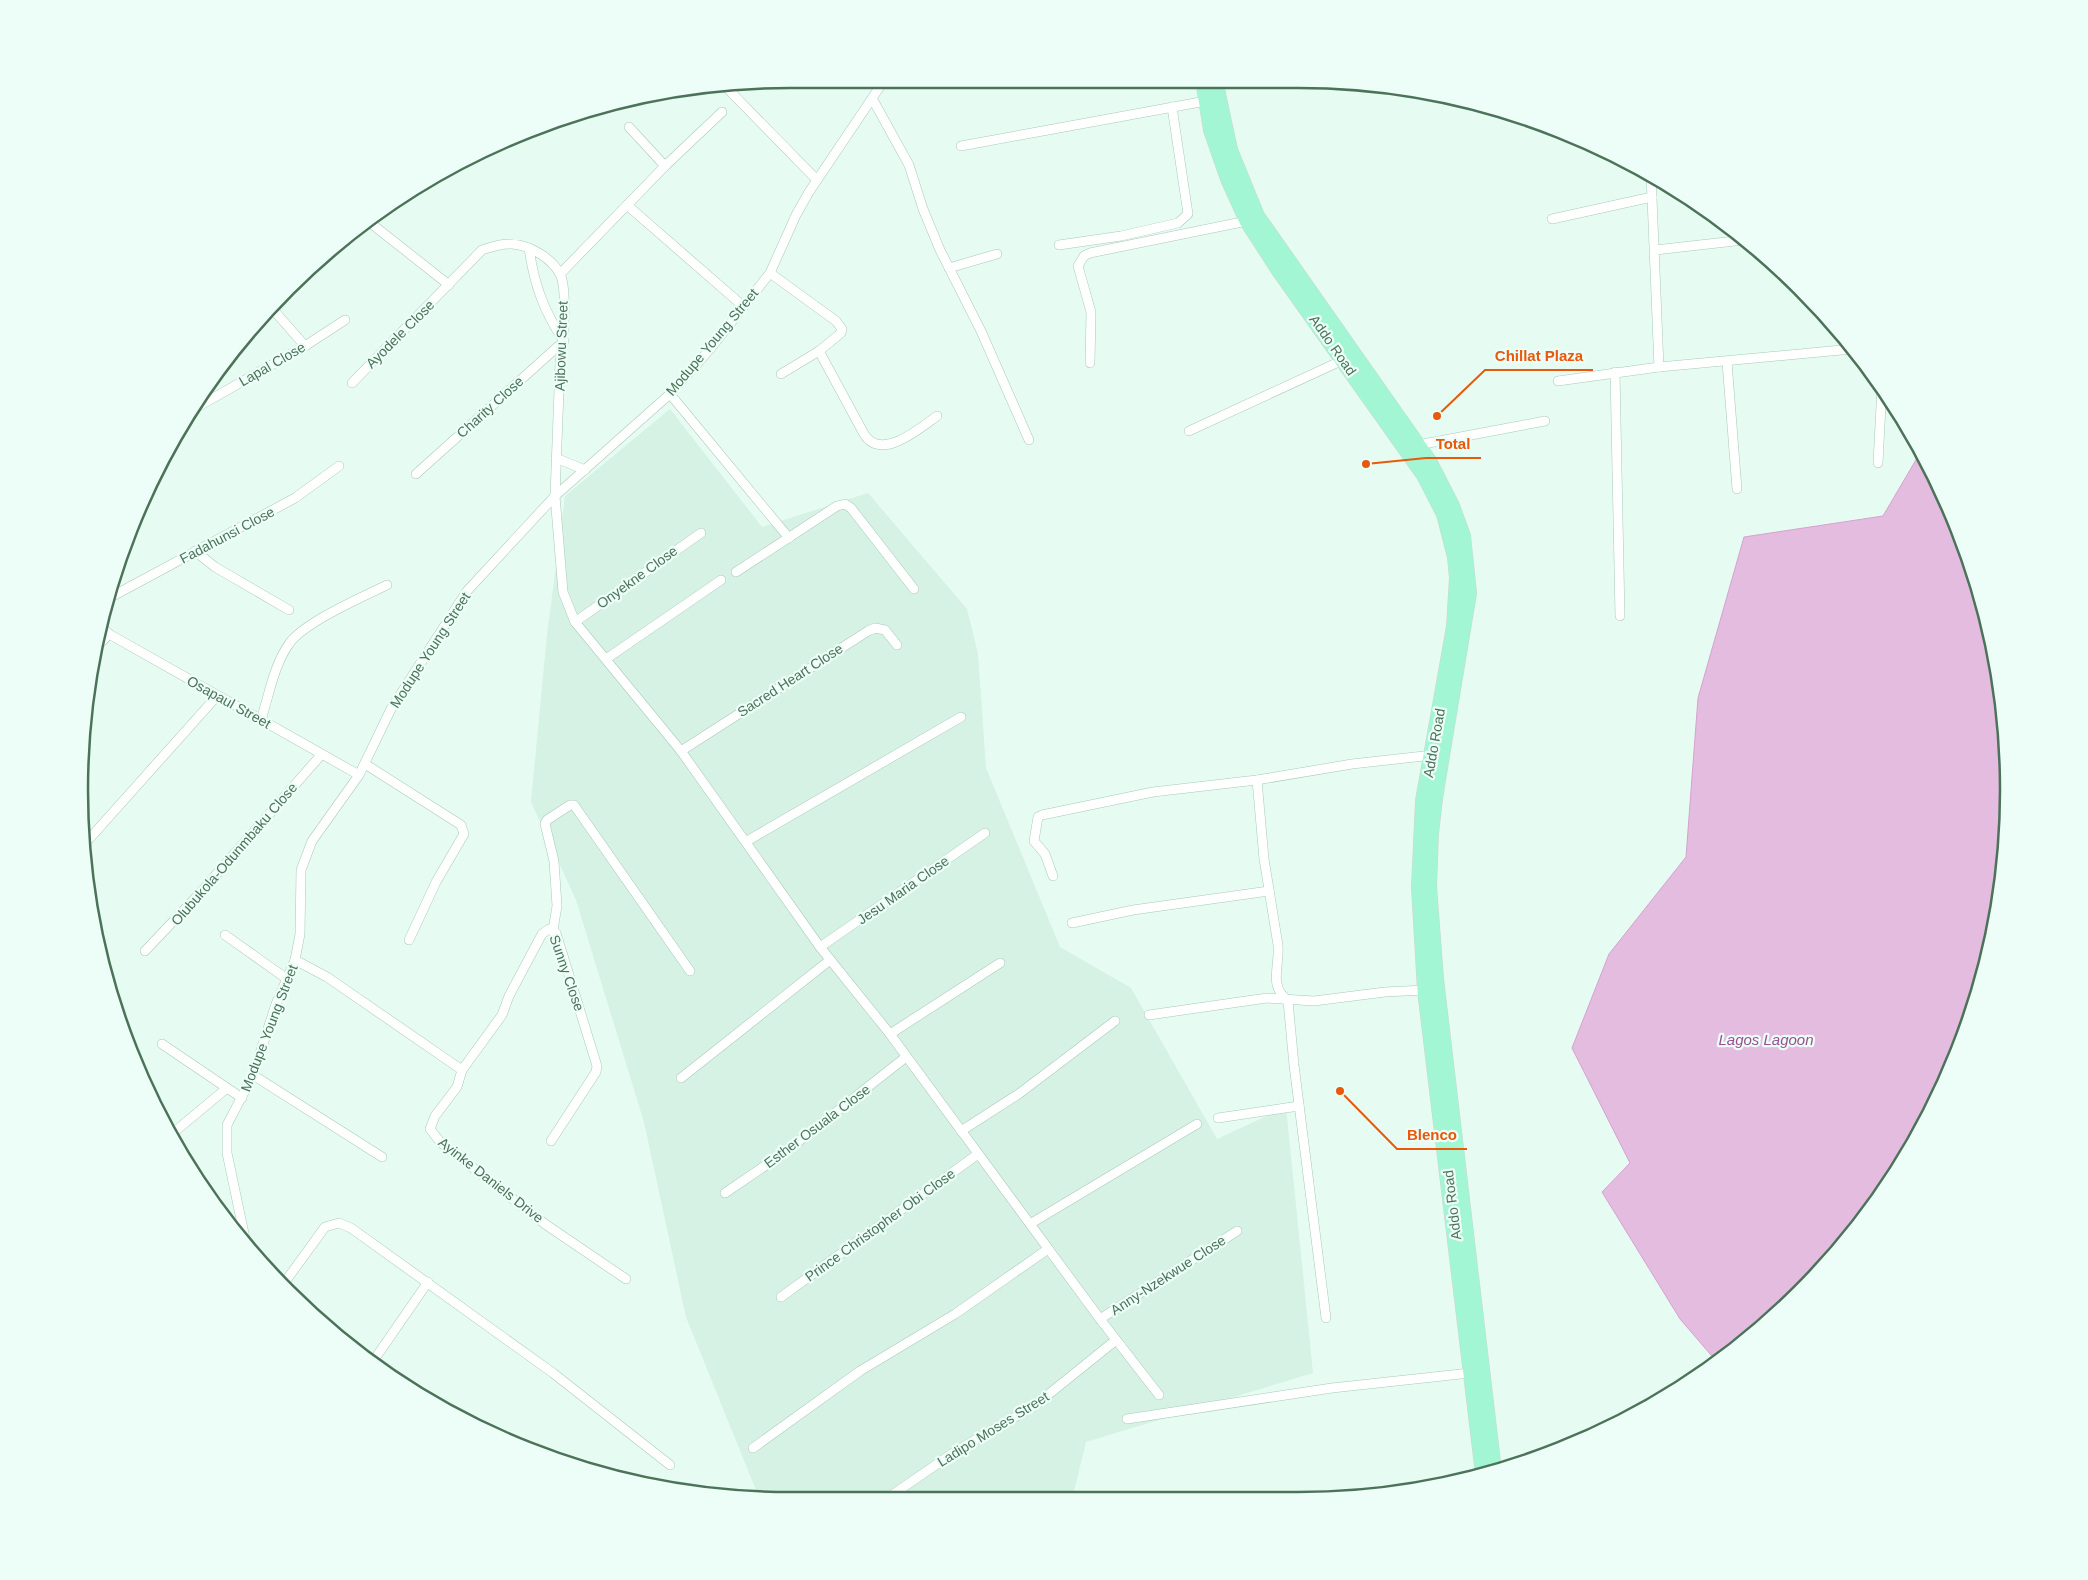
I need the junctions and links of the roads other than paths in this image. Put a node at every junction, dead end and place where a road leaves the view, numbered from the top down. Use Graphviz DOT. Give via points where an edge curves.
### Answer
graph roads {
  1 [pos="880,88"];
  2 [pos="1204,88"];
  3 [pos="1217,88"];
  4 [pos="729,91"];
  5 [pos="873,100"];
  6 [pos="1206,101"];
  7 [pos="1172,107"];
  8 [pos="722,112"];
  9 [pos="629,127"];
  10 [pos="961,146"];
  11 [pos="665,166"];
  12 [pos="817,180"];
  13 [pos="1653,185"];
  14 [pos="1652,197"];
  15 [pos="627,205"];
  16 [pos="1552,219"];
  17 [pos="1247,221"];
  18 [pos="373,225"];
  19 [pos="1736,241"];
  20 [pos="1059,245"];
  21 [pos="529,248"];
  22 [pos="1655,250"];
  23 [pos="997,254"];
  24 [pos="949,268"];
  25 [pos="770,273"];
  26 [pos="560,274"];
  27 [pos="449,284"];
  28 [pos="744,306"];
  29 [pos="275,312"];
  30 [pos="345,320"];
  31 [pos="564,341"];
  32 [pos="305,346"];
  33 [pos="1845,350"];
  34 [pos="819,351"];
  35 [pos="1343,360"];
  36 [pos="1727,362"];
  37 [pos="1090,363"];
  38 [pos="1659,367"];
  39 [pos="1615,372"];
  40 [pos="781,374"];
  41 [pos="1558,380"];
  42 [pos="352,383"];
  43 [pos="670,394"];
  44 [pos="1881,399"];
  45 [pos="205,402"];
  46 [pos="937,416"];
  47 [pos="1545,421"];
  48 [pos="1189,431"];
  49 [pos="1029,440"];
  50 [pos="1418,446"];
  51 [pos="556,458"];
  52 [pos="1878,463"];
  53 [pos="339,466"];
  54 [pos="585,470"];
  55 [pos="416,474"];
  56 [pos="1737,489"];
  57 [pos="555,496"];
  58 [pos="701,533"];
  59 [pos="789,538"];
  60 [pos="195,552"];
  61 [pos="736,572"];
  62 [pos="721,580"];
  63 [pos="387,585"];
  64 [pos="914,589"];
  65 [pos="115,595"];
  66 [pos="289,610"];
  67 [pos="1620,616"];
  68 [pos="574,622"];
  69 [pos="106,631"];
  70 [pos="108,634"];
  71 [pos="104,638"];
  72 [pos="898,645"];
  73 [pos="606,659"];
  74 [pos="217,696"];
  75 [pos="961,717"];
  76 [pos="261,720"];
  77 [pos="681,750"];
  78 [pos="321,754"];
  79 [pos="1432,755"];
  80 [pos="365,764"];
  81 [pos="359,775"];
  82 [pos="1257,780"];
  83 [pos="985,834"];
  84 [pos="89,838"];
  85 [pos="748,841"];
  86 [pos="1053,876"];
  87 [pos="1269,891"];
  88 [pos="1072,923"];
  89 [pos="553,930"];
  90 [pos="225,935"];
  91 [pos="409,940"];
  92 [pos="820,947"];
  93 [pos="145,951"];
  94 [pos="295,960"];
  95 [pos="830,960"];
  96 [pos="1000,963"];
  97 [pos="690,971"];
  98 [pos="287,979"];
  99 [pos="1425,990"];
  100 [pos="1288,1001"];
  101 [pos="1149,1015"];
  102 [pos="1114,1021"];
  103 [pos="890,1034"];
  104 [pos="162,1044"];
  105 [pos="906,1057"];
  106 [pos="462,1070"];
  107 [pos="253,1075"];
  108 [pos="681,1078"];
  109 [pos="227,1088"];
  110 [pos="242,1098"];
  111 [pos="1299,1106"];
  112 [pos="1218,1118"];
  113 [pos="1197,1124"];
  114 [pos="176,1130"];
  115 [pos="961,1131"];
  116 [pos="551,1141"];
  117 [pos="978,1154"];
  118 [pos="382,1157"];
  119 [pos="725,1193"];
  120 [pos="1030,1224"];
  121 [pos="243,1230"];
  122 [pos="1237,1231"];
  123 [pos="1048,1248"];
  124 [pos="626,1279"];
  125 [pos="286,1280"];
  126 [pos="428,1282"];
  127 [pos="781,1297"];
  128 [pos="1326,1318"];
  129 [pos="1100,1319"];
  130 [pos="1116,1340"];
  131 [pos="376,1357"];
  132 [pos="1470,1373"];
  133 [pos="1159,1394"];
  134 [pos="1127,1419"];
  135 [pos="753,1448"];
  136 [pos="670,1465"];
  137 [pos="1493,1465"];
  138 [pos="1482,1468"];
  139 [pos="896,1492"];
  1 -- 5 [label="street, Modupe Young Street"];
  2 -- 6 [label="main road, Addo Road"];
  3 -- 50 [label="main road, Addo Road" via="1230,150 1257,216"];
  4 -- 12 [label="street"];
  5 -- 12 [label="street, Modupe Young Street"];
  5 -- 24 [label="street" via="909,165 923,209"];
  6 -- 7 [label="street"];
  6 -- 17 [label="main road, Addo Road" via="1210,130"];
  7 -- 10 [label="street"];
  7 -- 20 [label="street" via="1186,218 1178,223 1121,236"];
  8 -- 11 [label="street"];
  9 -- 11 [label="street"];
  11 -- 15 [label="street"];
  12 -- 25 [label="street, Modupe Young Street" via="796,215"];
  13 -- 14 [label="street"];
  14 -- 16 [label="street"];
  14 -- 22 [label="street"];
  15 -- 26 [label="street"];
  15 -- 28 [label="street"];
  17 -- 35 [label="main road, Addo Road" via="1266,253"];
  17 -- 37 [label="street" via="1084,256 1078,266 1091,312"];
  18 -- 27 [label="street"];
  19 -- 22 [label="street"];
  21 -- 26 [label="street" via="548,259"];
  21 -- 27 [label="street" via="512,244 482,250"];
  21 -- 31 [label="street" via="533,279 544,308"];
  22 -- 38 [label="street"];
  23 -- 24 [label="street"];
  24 -- 49 [label="street"];
  25 -- 28 [label="street, Modupe Young Street"];
  25 -- 34 [label="street" via="840,326 841,333"];
  26 -- 31 [label="street, Ajibowu Street"];
  27 -- 42 [label="street, Ayodele Close"];
  28 -- 43 [label="street, Modupe Young Street"];
  29 -- 32 [label="street"];
  30 -- 32 [label="street, Lapal Close"];
  31 -- 51 [label="street, Ajibowu Street"];
  31 -- 55 [label="street, Charity Close"];
  32 -- 45 [label="street, Lapal Close"];
  33 -- 36 [label="street"];
  34 -- 40 [label="street"];
  34 -- 46 [label="street" via="871,442 898,442"];
  35 -- 48 [label="street"];
  35 -- 79 [label="main road, Addo Road" via="1424,475 1444,514 1453,550 1457,578 1454,627"];
  36 -- 38 [label="street"];
  36 -- 56 [label="street"];
  38 -- 39 [label="street"];
  39 -- 41 [label="street"];
  39 -- 67 [label="street"];
  43 -- 54 [label="street, Modupe Young Street"];
  43 -- 59 [label="street"];
  44 -- 52 [label="street"];
  47 -- 50 [label="street"];
  50 -- 137 [label="main road, Addo Road" via="1440,479 1459,522 1469,580 1465,626 1435,798 1429,886 1436,979"];
  51 -- 54 [label="street"];
  51 -- 57 [label="street, Ajibowu Street"];
  53 -- 60 [label="street, Fadahunsi Close" via="295,498"];
  54 -- 57 [label="street, Modupe Young Street"];
  57 -- 68 [label="street, Ajibowu Street" via="563,592"];
  57 -- 80 [label="street, Modupe Young Street" via="467,591 391,709"];
  58 -- 68 [label="street, Onyekne Close"];
  59 -- 61 [label="street"];
  59 -- 64 [label="street" via="845,504 852,508"];
  60 -- 65 [label="street, Fadahunsi Close"];
  60 -- 66 [label="street"];
  62 -- 73 [label="street"];
  63 -- 76 [label="street" via="317,621 292,640 278,668"];
  68 -- 73 [label="street"];
  69 -- 70 [label="street, Osapaul Street"];
  70 -- 71 [label="street"];
  70 -- 74 [label="street, Osapaul Street"];
  72 -- 77 [label="street, Sacred Heart Close" via="885,630 875,628 868,631"];
  73 -- 77 [label="street"];
  74 -- 76 [label="street, Osapaul Street"];
  74 -- 84 [label="street"];
  75 -- 85 [label="street"];
  76 -- 78 [label="street, Osapaul Street"];
  77 -- 85 [label="street"];
  78 -- 81 [label="street, Osapaul Street"];
  78 -- 93 [label="street, Olubukola-Odunmbaku Close"];
  79 -- 82 [label="street"];
  79 -- 99 [label="main road, Addo Road" via="1418,862"];
  80 -- 81 [label="street, Modupe Young Street"];
  80 -- 91 [label="street" via="464,829"];
  81 -- 94 [label="street, Modupe Young Street" via="312,841 305,857 301,870 300,934"];
  82 -- 86 [label="street" via="1153,792 1042,815 1038,817 1034,841 1045,854"];
  82 -- 87 [label="street"];
  83 -- 92 [label="street, Jesu Maria Close"];
  85 -- 92 [label="street"];
  87 -- 88 [label="street" via="1133,910"];
  87 -- 100 [label="street" via="1279,956 1275,981 1282,997"];
  89 -- 97 [label="street" via="557,906 554,861 545,824 574,805"];
  89 -- 106 [label="street, Sunny Close" via="542,934 502,1015"];
  89 -- 116 [label="street, Sunny Close" via="597,1066"];
  90 -- 98 [label="street"];
  92 -- 95 [label="street"];
  94 -- 98 [label="street, Modupe Young Street"];
  94 -- 106 [label="street" via="327,976"];
  95 -- 103 [label="street"];
  95 -- 108 [label="street"];
  96 -- 103 [label="street"];
  98 -- 107 [label="street, Modupe Young Street"];
  99 -- 100 [label="street" via="1314,1002"];
  99 -- 132 [label="main road, Addo Road"];
  100 -- 101 [label="street" via="1267,998"];
  100 -- 111 [label="street"];
  102 -- 115 [label="street" via="1020,1093"];
  103 -- 105 [label="street"];
  104 -- 109 [label="street"];
  105 -- 115 [label="street"];
  105 -- 119 [label="street, Esther Osuala Close" via="784,1154"];
  106 -- 124 [label="street, Ayinke Daniels Drive" via="454,1092 432,1122 432,1133 545,1224"];
  107 -- 110 [label="street, Modupe Young Street"];
  107 -- 118 [label="street"];
  109 -- 110 [label="street"];
  109 -- 114 [label="street"];
  110 -- 121 [label="street, Modupe Young Street" via="227,1125 225,1136"];
  111 -- 112 [label="street"];
  111 -- 128 [label="street"];
  113 -- 120 [label="street"];
  115 -- 117 [label="street"];
  117 -- 120 [label="street"];
  117 -- 127 [label="street, Prince Christopher Obi Close"];
  120 -- 123 [label="street"];
  122 -- 129 [label="street, Anny-Nzekwue Close"];
  123 -- 129 [label="street"];
  123 -- 135 [label="street" via="956,1314 860,1371"];
  125 -- 126 [label="street" via="321,1230 332,1223 351,1228"];
  126 -- 131 [label="street"];
  126 -- 136 [label="street" via="553,1372"];
  129 -- 130 [label="street"];
  130 -- 133 [label="street"];
  130 -- 139 [label="street, Ladipo Moses Street" via="1034,1406 956,1451"];
  132 -- 134 [label="street" via="1332,1388"];
  132 -- 138 [label="main road, Addo Road"];
}
